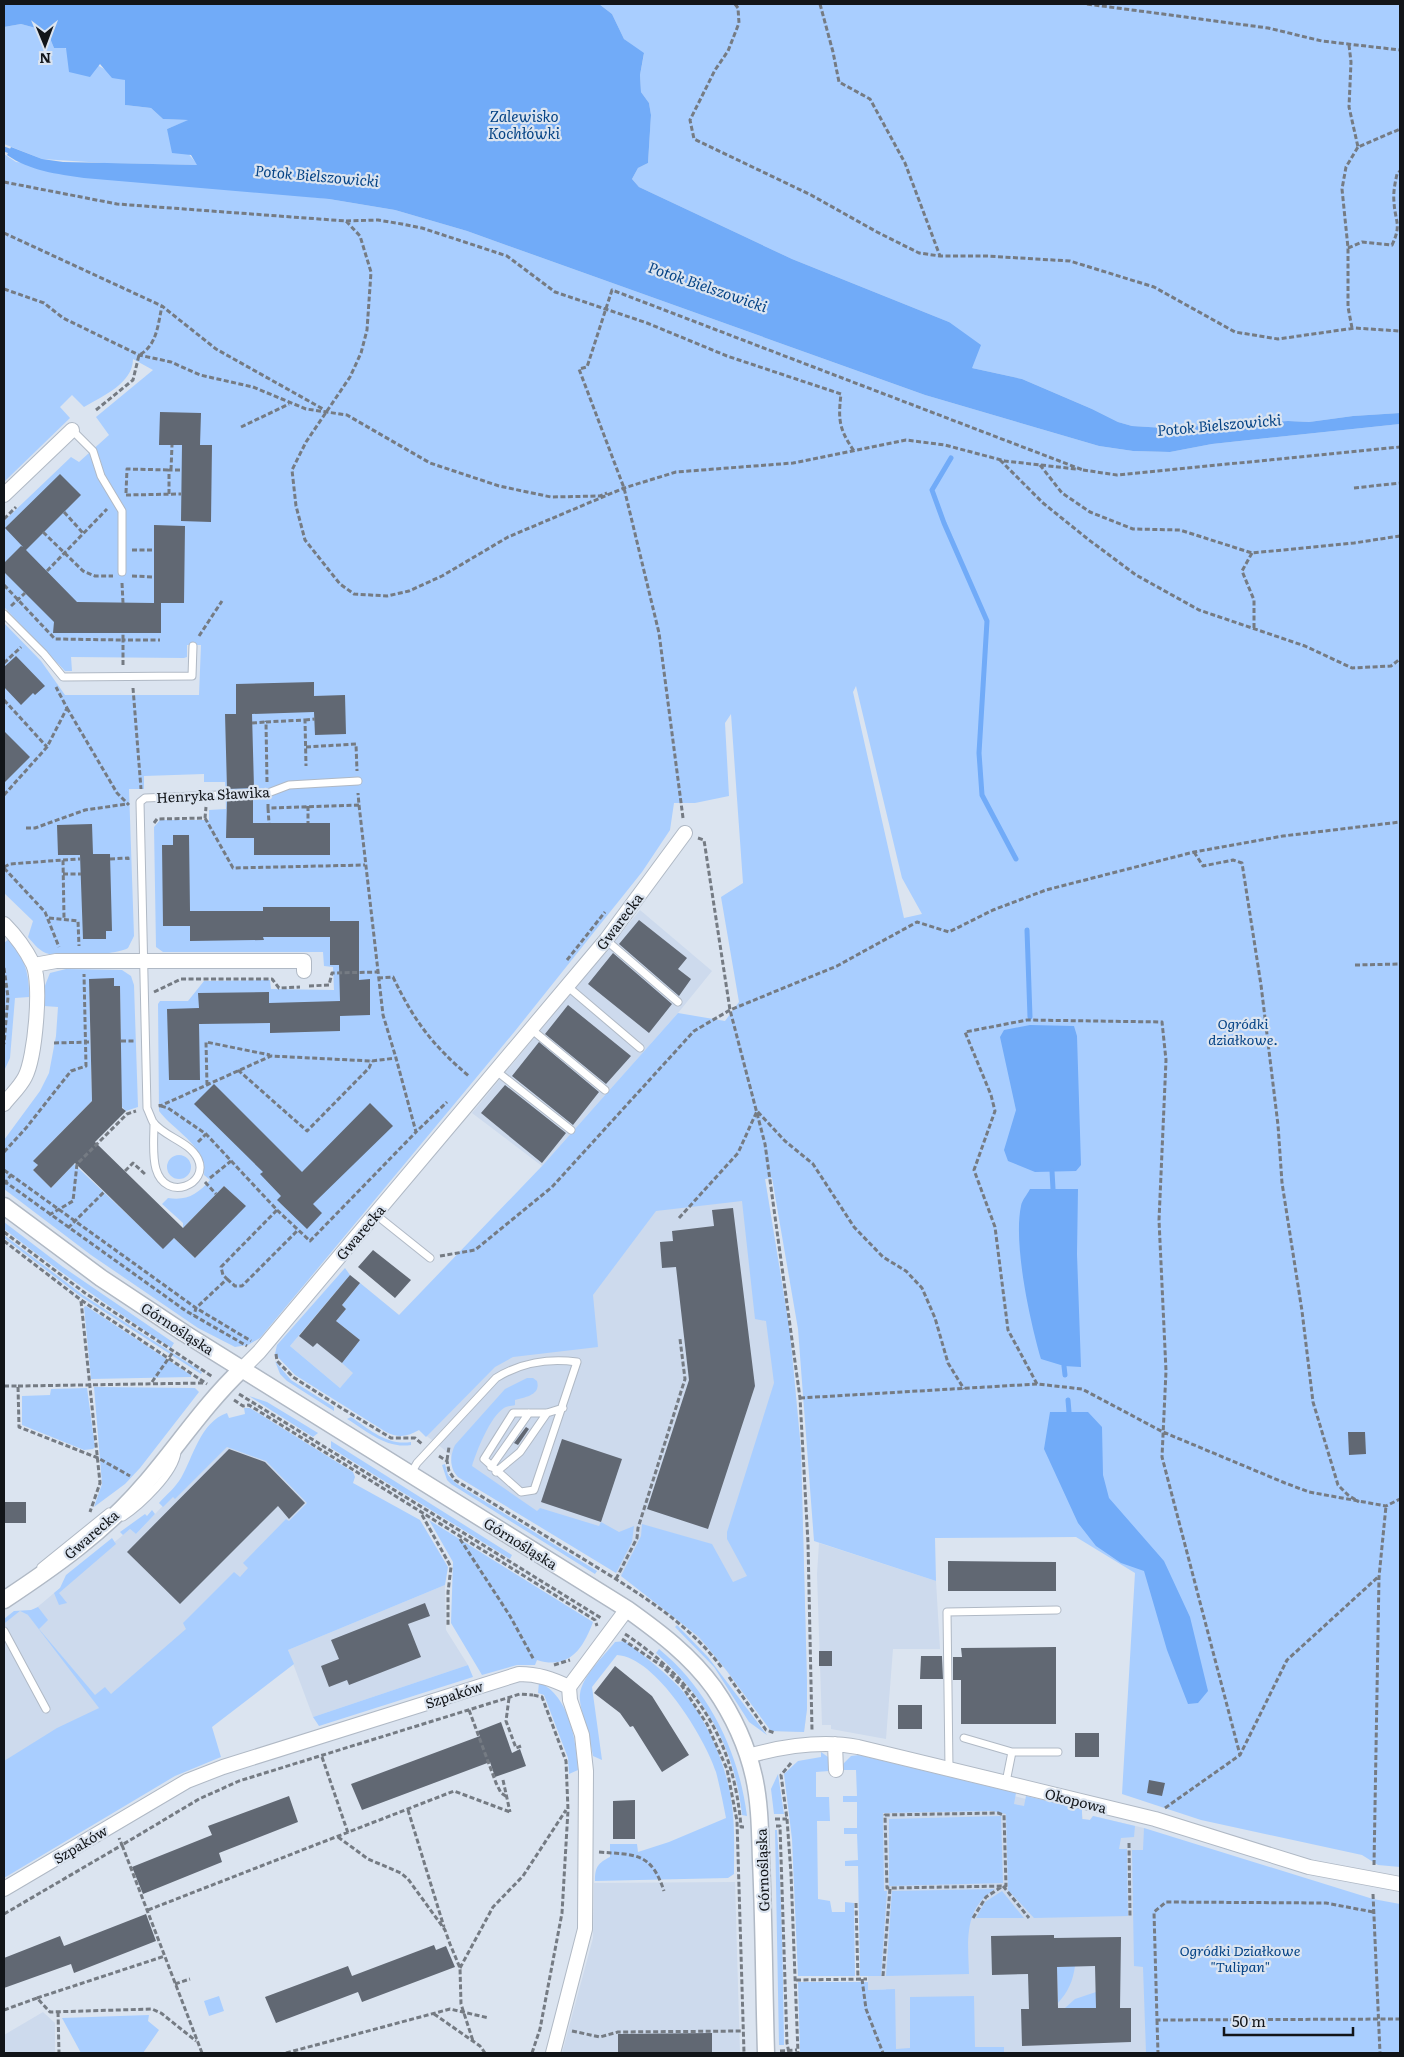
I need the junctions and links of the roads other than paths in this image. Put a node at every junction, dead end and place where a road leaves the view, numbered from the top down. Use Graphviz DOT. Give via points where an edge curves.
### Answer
graph roads {
  1 [pos="72,430"];
  2 [pos="4,495"];
  3 [pos="122,574"];
  4 [pos="4,614"];
  5 [pos="193,646"];
  6 [pos="358,781"];
  7 [pos="685,833"];
  8 [pos="4,924"];
  9 [pos="606,940"];
  10 [pos="143,962"];
  11 [pos="34,965"];
  12 [pos="304,971"];
  13 [pos="567,986"];
  14 [pos="678,1002"];
  15 [pos="531,1029"];
  16 [pos="640,1048"];
  17 [pos="495,1070"];
  18 [pos="605,1090"];
  19 [pos="4,1104"];
  20 [pos="154,1123"];
  21 [pos="571,1130"];
  22 [pos="4,1206"];
  23 [pos="375,1214"];
  24 [pos="430,1258"];
  25 [pos="242,1369"];
  26 [pos="563,1408"];
  27 [pos="529,1413"];
  28 [pos="547,1413"];
  29 [pos="178,1442"];
  30 [pos="493,1469"];
  31 [pos="410,1475"];
  32 [pos="129,1502"];
  33 [pos="96,1532"];
  34 [pos="34,1580"];
  35 [pos="4,1600"];
  36 [pos="627,1609"];
  37 [pos="1057,1610"];
  38 [pos="4,1631"];
  39 [pos="569,1687"];
  40 [pos="46,1709"];
  41 [pos="964,1738"];
  42 [pos="836,1744"];
  43 [pos="1012,1752"];
  44 [pos="1058,1752"];
  45 [pos="748,1756"];
  46 [pos="948,1769"];
  47 [pos="836,1770"];
  48 [pos="1006,1782"];
  49 [pos="1400,1884"];
  50 [pos="4,1889"];
  51 [pos="553,2053"];
  52 [pos="766,2053"];
  1 -- 2 [label="street"];
  1 -- 3 [label="lane" via="93,452 101,476 122,512"];
  4 -- 5 [label="lane" via="62,677 192,676"];
  6 -- 10 [label="lane, Henryka Sławika" via="289,785 268,793 145,798 140,802"];
  7 -- 9 [label="street, Gwarecka"];
  8 -- 11 [label="street"];
  9 -- 13 [label="street, Gwarecka"];
  9 -- 14 [label="lane"];
  10 -- 11 [label="street" via="81,967 56,961"];
  10 -- 12 [label="street" via="304,961"];
  10 -- 20 [label="lane, Henryka Sławika" via="147,1108"];
  11 -- 19 [label="street" via="36,1015 29,1068"];
  13 -- 15 [label="street, Gwarecka"];
  13 -- 16 [label="lane"];
  15 -- 17 [label="street, Gwarecka"];
  15 -- 18 [label="lane"];
  17 -- 21 [label="lane"];
  17 -- 23 [label="street, Gwarecka"];
  20 -- 20 [label="lane, Henryka Sławika" via="156,1169 164,1182 173,1188 183,1188 194,1181 199,1171 198,1159"];
  22 -- 25 [label="street, Górnośląska" via="101,1278"];
  23 -- 24 [label="lane"];
  23 -- 25 [label="street, Gwarecka"];
  25 -- 29 [label="street, Gwarecka"];
  25 -- 31 [label="street, Górnośląska"];
  26 -- 28 [label="lane"];
  26 -- 30 [label="lane" via="534,1490 521,1492"];
  26 -- 31 [label="lane" via="577,1362 526,1364 509,1370 496,1378"];
  27 -- 28 [label="lane"];
  27 -- 30 [label="lane"];
  27 -- 30 [label="lane" via="513,1413 484,1459"];
  28 -- 30 [label="lane" via="520,1452"];
  29 -- 32 [label="street, Gwarecka"];
  29 -- 33 [label="lane" via="177,1456 170,1470 137,1507"];
  31 -- 36 [label="street, Górnośląska"];
  32 -- 33 [label="street, Gwarecka"];
  32 -- 34 [label="lane" via="96,1521 50,1558"];
  33 -- 34 [label="street, Gwarecka"];
  34 -- 35 [label="street, Gwarecka"];
  36 -- 39 [label="street"];
  36 -- 45 [label="street, Górnośląska" via="690,1659 714,1688 732,1718"];
  37 -- 46 [label="lane" via="947,1612"];
  38 -- 40 [label="lane"];
  39 -- 50 [label="street, Szpaków" via="539,1670 519,1674 223,1766 187,1781"];
  39 -- 51 [label="street" via="582,1735 586,1771 586,1929"];
  41 -- 43 [label="lane"];
  42 -- 45 [label="street, Okopowa" via="812,1739"];
  42 -- 46 [label="street, Okopowa" via="858,1746"];
  42 -- 47 [label="street"];
  43 -- 44 [label="lane"];
  43 -- 48 [label="lane"];
  45 -- 52 [label="street, Górnośląska" via="760,1820"];
  46 -- 48 [label="street, Okopowa"];
  48 -- 49 [label="street, Okopowa" via="1155,1819 1309,1867"];
}
